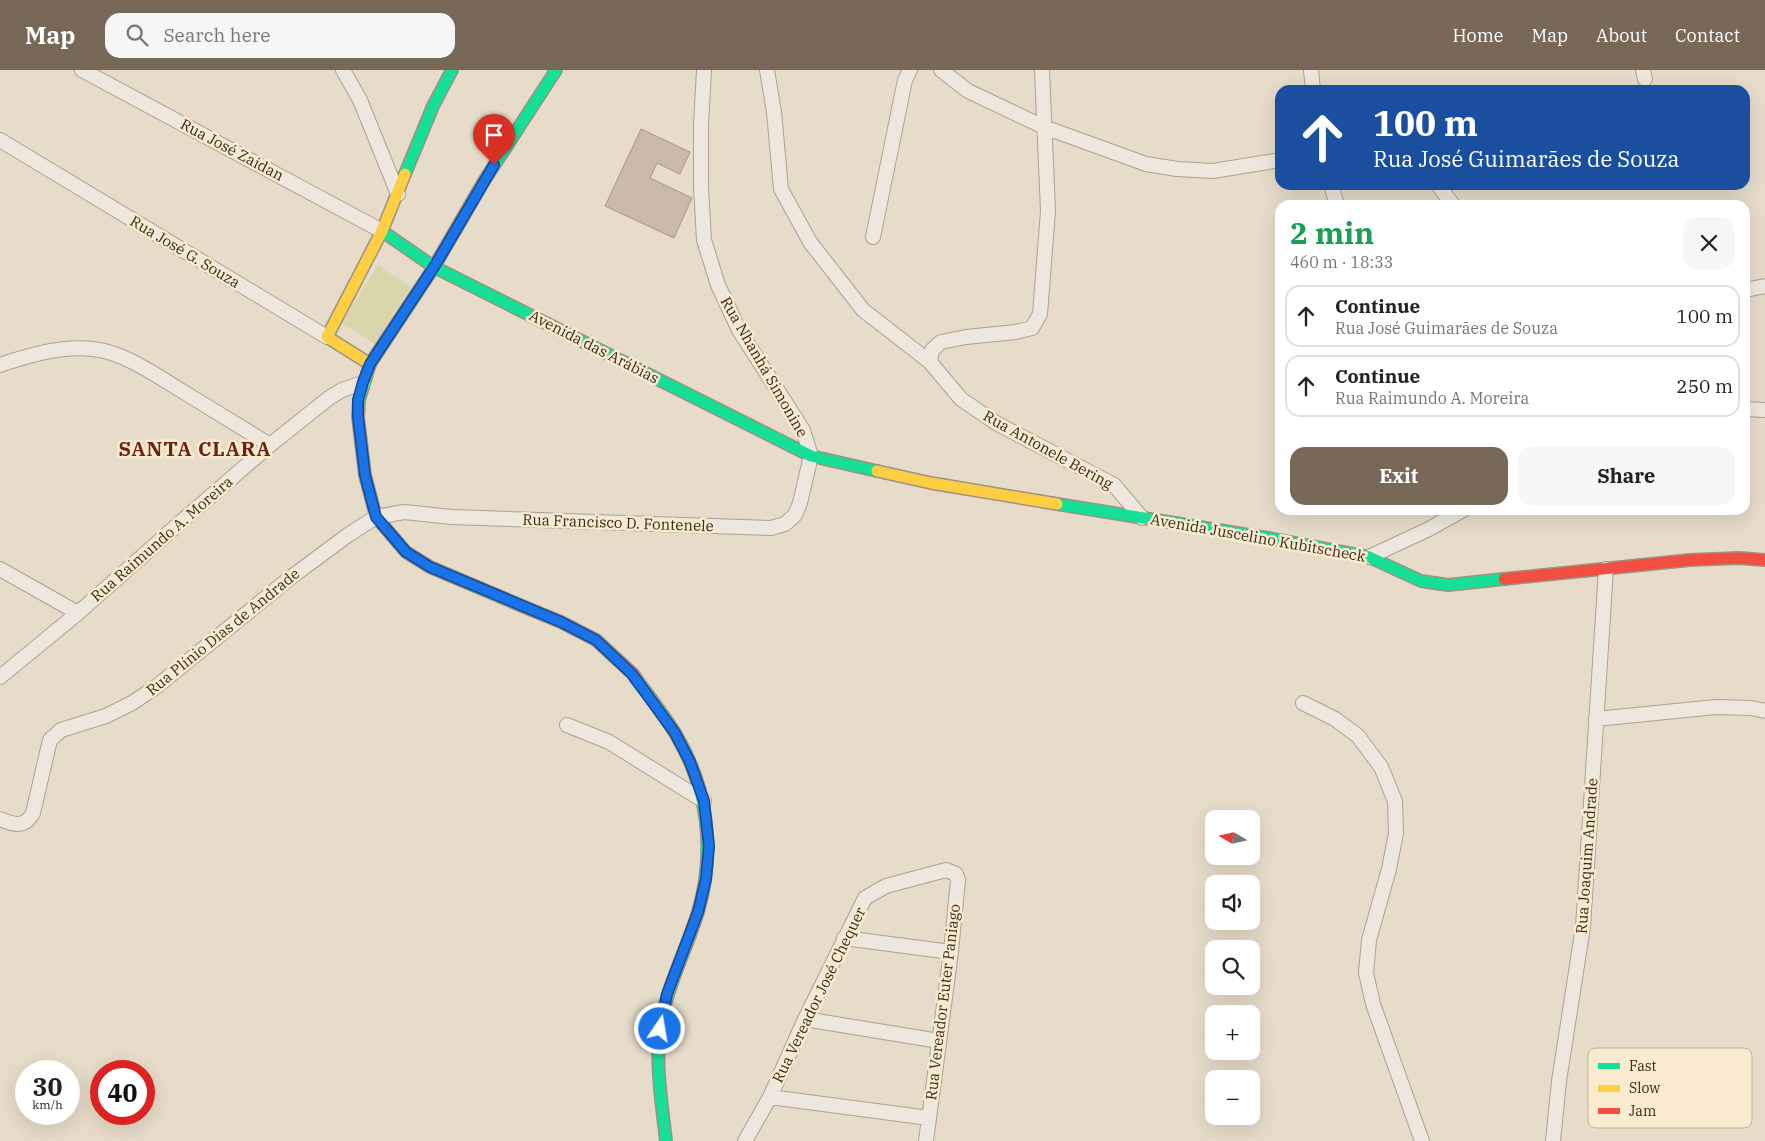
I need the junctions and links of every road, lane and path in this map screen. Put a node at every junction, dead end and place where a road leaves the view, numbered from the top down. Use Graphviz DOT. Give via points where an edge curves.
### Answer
graph roads {
  1 [pos="82,70"];
  2 [pos="343,70"];
  3 [pos="452,70"];
  4 [pos="556,70"];
  5 [pos="704,70"];
  6 [pos="766,70"];
  7 [pos="910,70"];
  8 [pos="941,70"];
  9 [pos="1042,70"];
  10 [pos="1311,70"];
  11 [pos="1312,85"];
  12 [pos="1044,127"];
  13 [pos="0,140"];
  14 [pos="1275,161"];
  15 [pos="398,194"];
  16 [pos="382,231"];
  17 [pos="874,238"];
  18 [pos="434,267"];
  19 [pos="1765,286"];
  20 [pos="1750,289"];
  21 [pos="327,337"];
  22 [pos="930,362"];
  23 [pos="0,364"];
  24 [pos="370,364"];
  25 [pos="363,382"];
  26 [pos="1750,409"];
  27 [pos="1765,410"];
  28 [pos="270,445"];
  29 [pos="811,456"];
  30 [pos="1454,515"];
  31 [pos="376,517"];
  32 [pos="1142,518"];
  33 [pos="1369,557"];
  34 [pos="1765,560"];
  35 [pos="0,569"];
  36 [pos="1606,569"];
  37 [pos="78,614"];
  38 [pos="0,677"];
  39 [pos="1303,703"];
  40 [pos="1765,711"];
  41 [pos="1596,719"];
  42 [pos="567,725"];
  43 [pos="704,801"];
  44 [pos="0,819"];
  45 [pos="946,870"];
  46 [pos="844,938"];
  47 [pos="951,952"];
  48 [pos="805,1019"];
  49 [pos="939,1041"];
  50 [pos="770,1097"];
  51 [pos="929,1118"];
  52 [pos="666,1141"];
  53 [pos="745,1141"];
  54 [pos="926,1141"];
  55 [pos="1422,1141"];
  56 [pos="1553,1141"];
  1 -- 16 [label="street, Rua José Zaidan"];
  2 -- 15 [label="street" via="360,100"];
  3 -- 15 [label="street" via="433,106"];
  4 -- 18 [label="street" via="484,181"];
  5 -- 29 [label="street, Rua Nhanhá Simonine" via="701,124 704,240 718,286 739,330 803,430"];
  6 -- 22 [label="street, Rua Antonele Bering" via="774,112 781,189 810,242 863,310"];
  7 -- 17 [label="street" via="905,80"];
  8 -- 12 [label="street" via="968,91"];
  9 -- 12 [label="street"];
  10 -- 11 [label="street"];
  12 -- 14 [label="street" via="1146,164 1177,169 1213,171"];
  12 -- 22 [label="street" via="1048,211 1040,314 1032,328 941,342 932,350"];
  13 -- 21 [label="street, Rua José G. Souza"];
  15 -- 16 [label="street"];
  16 -- 18 [label="street, Avenida das Arábias"];
  16 -- 21 [label="street"];
  18 -- 24 [label="street"];
  18 -- 29 [label="street, Avenida das Arábias"];
  19 -- 20 [label="street"];
  21 -- 24 [label="street, Rua José G. Souza"];
  22 -- 32 [label="street, Rua Antonele Bering" via="961,399 996,423 1114,484"];
  23 -- 28 [label="street" via="64,349 94,349 120,356"];
  24 -- 25 [label="street"];
  25 -- 28 [label="street, Rua Raimundo A. Moreira" via="329,398"];
  25 -- 31 [label="street" via="358,417 365,475"];
  26 -- 27 [label="street"];
  28 -- 37 [label="street, Rua Raimundo A. Moreira"];
  29 -- 31 [label="street, Rua Francisco D. Fontenele" via="795,516 786,524 770,528 452,517 404,512"];
  29 -- 32 [label="street, Avenida Juscelino Kubitscheck" via="930,483"];
  30 -- 33 [label="street"];
  31 -- 43 [label="street" via="406,552 430,567 596,640 632,674 675,733"];
  31 -- 44 [label="street, Rua Plínio Dias de Andrade" via="290,578 132,704 60,730 50,740 29,820 13,824"];
  32 -- 33 [label="street, Avenida Juscelino Kubitscheck"];
  33 -- 36 [label="street, Avenida Juscelino Kubitscheck" via="1421,581 1448,585"];
  34 -- 36 [label="street, Avenida Juscelino Kubitscheck" via="1690,560"];
  35 -- 37 [label="street"];
  36 -- 41 [label="street, Rua Joaquim Andrade"];
  37 -- 38 [label="street, Rua Raimundo A. Moreira"];
  39 -- 55 [label="street" via="1335,719 1358,736 1381,767 1395,801 1396,833 1369,940 1366,973 1373,1004"];
  40 -- 41 [label="street" via="1716,707"];
  41 -- 56 [label="street, Rua Joaquim Andrade" via="1583,927"];
  42 -- 43 [label="street" via="609,742"];
  43 -- 52 [label="street" via="709,846 706,879 698,912 667,994 660,1029 659,1082"];
  45 -- 46 [label="street, Rua Vereador José Chequer" via="886,886 865,898"];
  45 -- 47 [label="street, Rua Vereador Euter Paniago" via="956,874 958,880"];
  46 -- 47 [label="street"];
  46 -- 48 [label="street, Rua Vereador José Chequer"];
  47 -- 49 [label="street, Rua Vereador Euter Paniago"];
  48 -- 49 [label="street"];
  48 -- 50 [label="street, Rua Vereador José Chequer"];
  49 -- 51 [label="street, Rua Vereador Euter Paniago"];
  50 -- 51 [label="street"];
  50 -- 53 [label="street, Rua Vereador José Chequer"];
  51 -- 54 [label="street, Rua Vereador Euter Paniago"];
}
